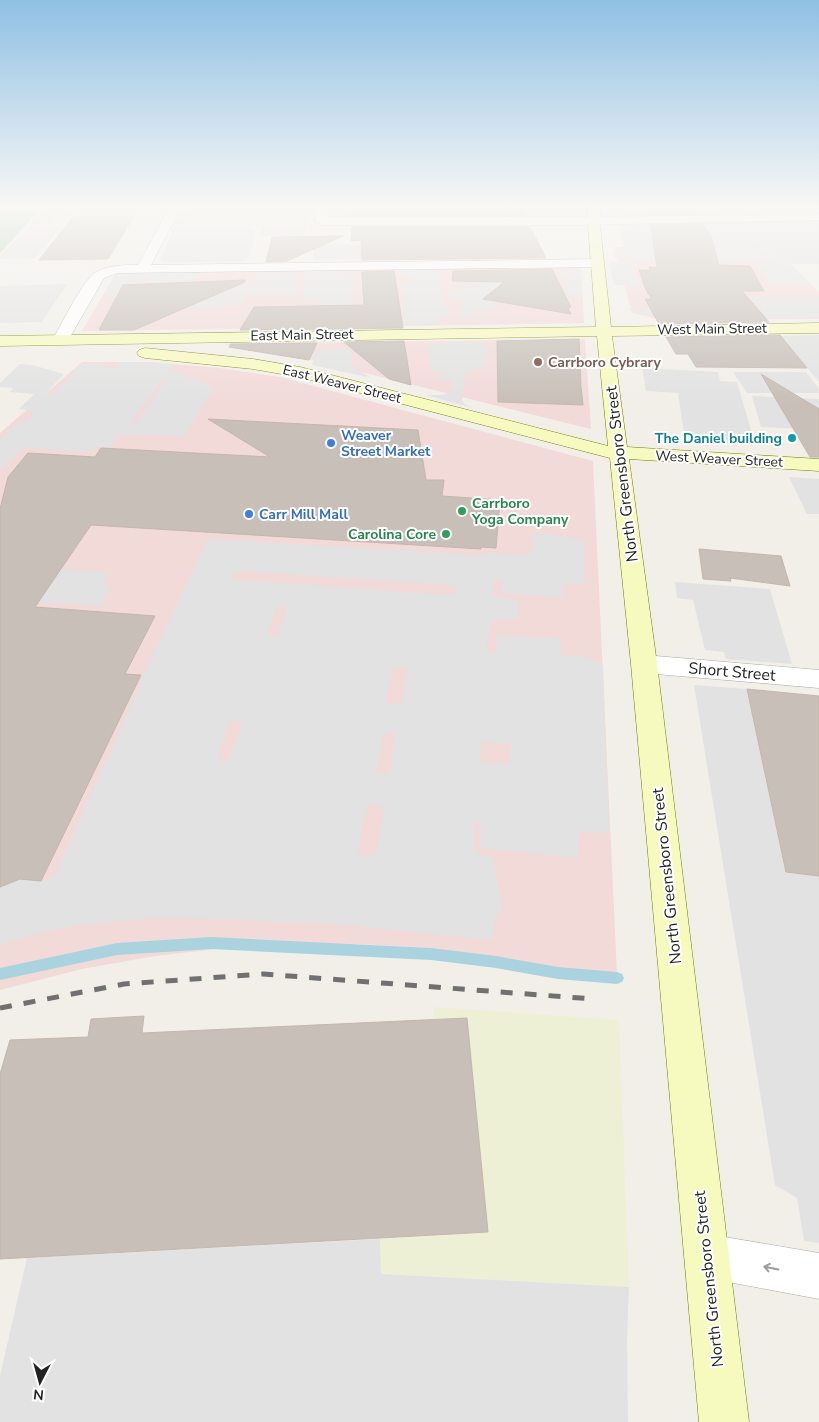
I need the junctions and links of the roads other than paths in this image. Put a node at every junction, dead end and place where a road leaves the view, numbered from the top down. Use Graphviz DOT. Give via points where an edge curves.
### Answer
graph roads {
  1 [pos="105,272"];
  2 [pos="599,272"];
  3 [pos="819,328"];
  4 [pos="605,331"];
  5 [pos="0,341"];
  6 [pos="60,341"];
  7 [pos="619,453"];
  8 [pos="819,465"];
  9 [pos="644,664"];
  10 [pos="819,679"];
  11 [pos="707,1256"];
  12 [pos="819,1276"];
  13 [pos="724,1422"];
  1 -- 6 [label="street" via="99,275 80,304"];
  2 -- 4 [label="main road, North Greensboro Street"];
  3 -- 4 [label="main road, West Main Street"];
  4 -- 6 [label="main road, East Main Street"];
  4 -- 7 [label="main road, North Greensboro Street"];
  5 -- 6 [label="main road, East Main Street"];
  6 -- 7 [label="main road, East Weaver Street" via="77,346 253,364 300,372"];
  7 -- 8 [label="main road, West Weaver Street"];
  7 -- 9 [label="main road, North Greensboro Street"];
  9 -- 10 [label="street, Short Street"];
  9 -- 11 [label="main road, North Greensboro Street"];
  12 -- 11 [label="street, one-way"];
  11 -- 13 [label="main road, North Greensboro Street"];
}
